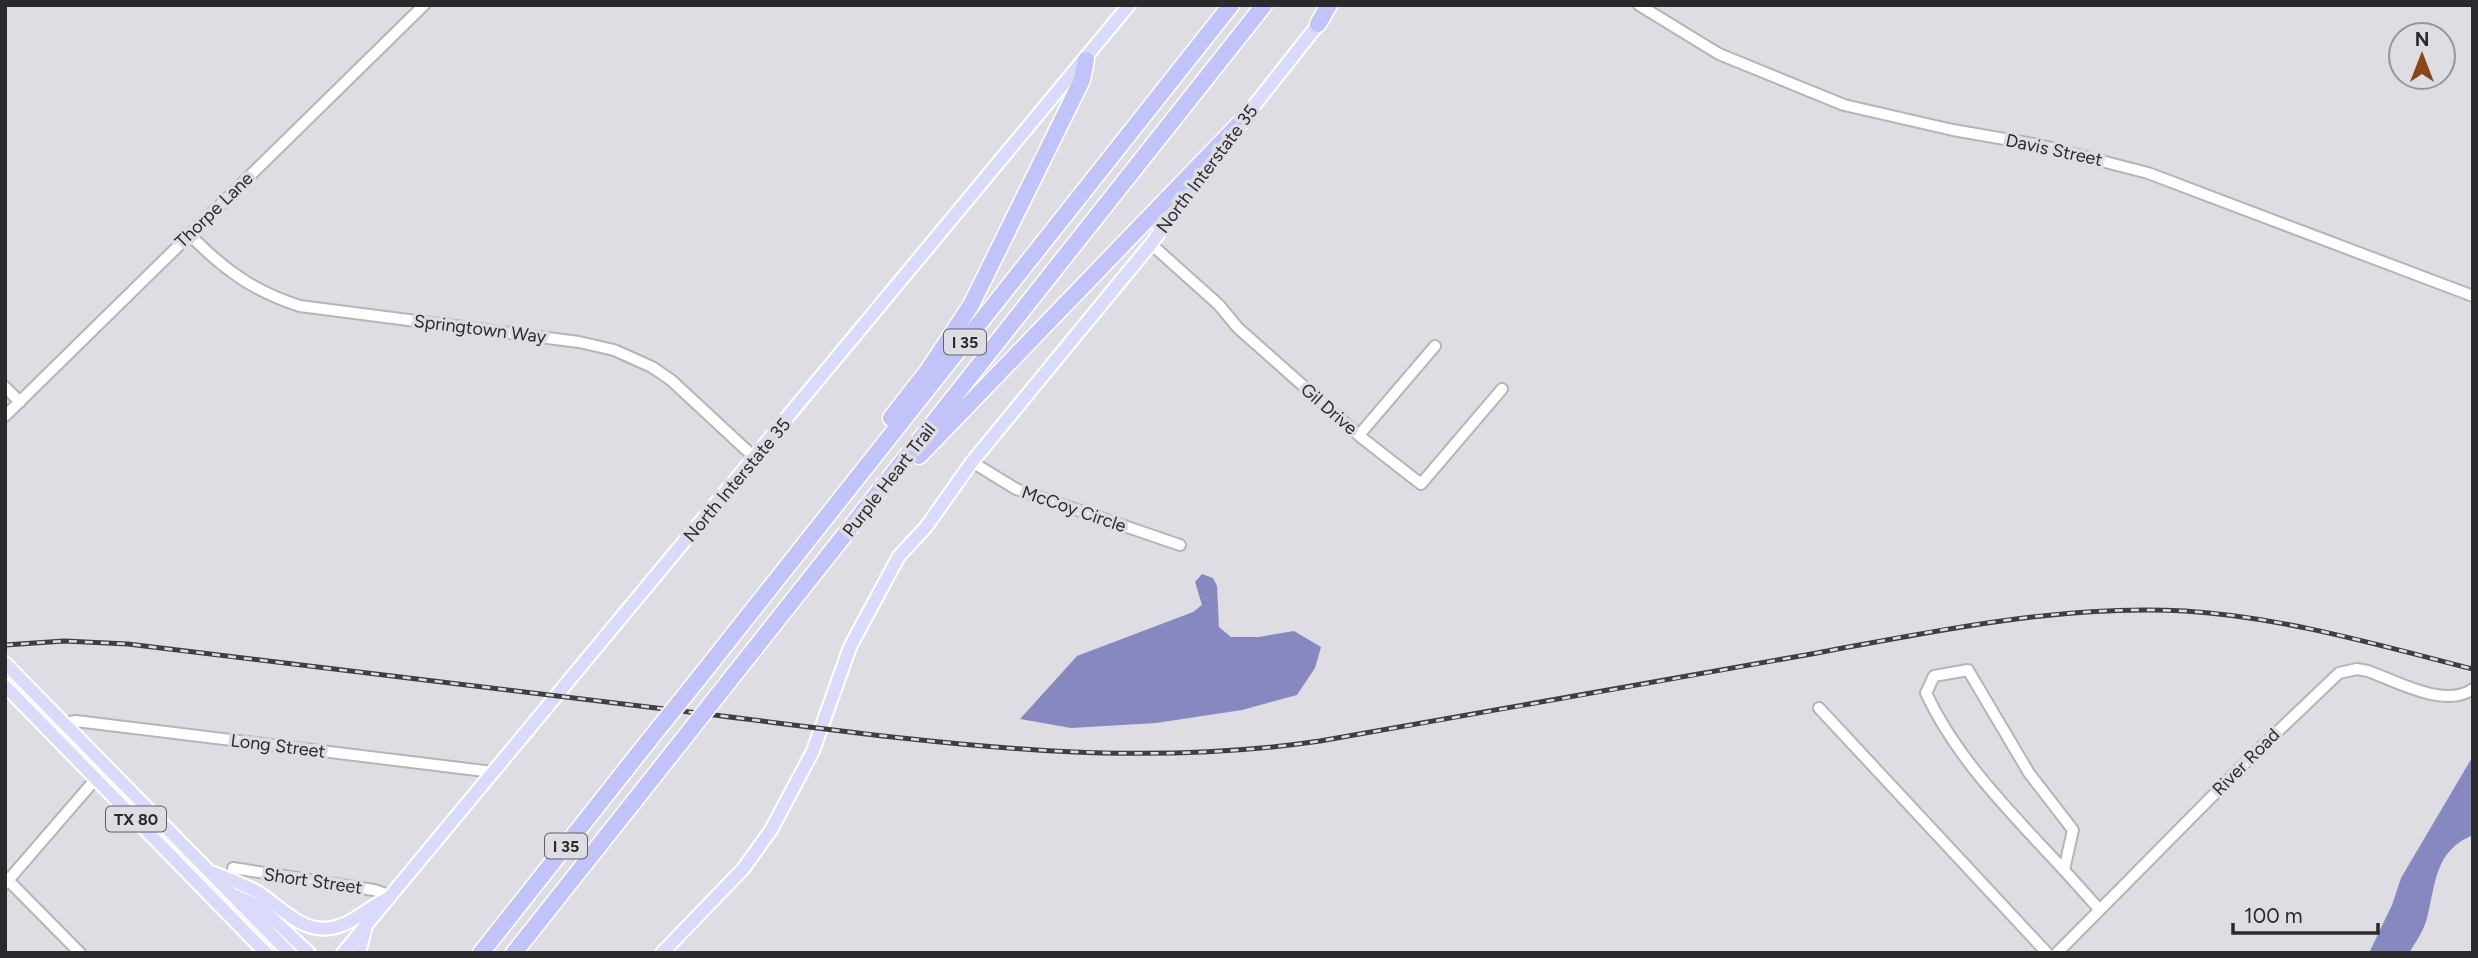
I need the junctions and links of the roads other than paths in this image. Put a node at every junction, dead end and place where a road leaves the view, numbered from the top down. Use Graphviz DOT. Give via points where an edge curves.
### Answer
graph roads {
  1 [pos="424,5"];
  2 [pos="1129,5"];
  3 [pos="1231,5"];
  4 [pos="1264,5"];
  5 [pos="1331,5"];
  6 [pos="1639,5"];
  7 [pos="1318,24"];
  8 [pos="1086,60"];
  9 [pos="1243,120"];
  10 [pos="189,234"];
  11 [pos="1151,244"];
  12 [pos="2473,296"];
  13 [pos="1435,346"];
  14 [pos="5,387"];
  15 [pos="1502,390"];
  16 [pos="20,402"];
  17 [pos="5,416"];
  18 [pos="1359,435"];
  19 [pos="755,458"];
  20 [pos="972,462"];
  21 [pos="876,496"];
  22 [pos="812,536"];
  23 [pos="1180,545"];
  24 [pos="5,663"];
  25 [pos="5,686"];
  26 [pos="2473,689"];
  27 [pos="1819,708"];
  28 [pos="64,723"];
  29 [pos="106,767"];
  30 [pos="493,772"];
  31 [pos="96,778"];
  32 [pos="132,815"];
  33 [pos="233,868"];
  34 [pos="2064,870"];
  35 [pos="208,871"];
  36 [pos="6,880"];
  37 [pos="232,895"];
  38 [pos="392,896"];
  39 [pos="2099,909"];
  40 [pos="366,926"];
  41 [pos="262,949"];
  42 [pos="80,953"];
  43 [pos="289,953"];
  44 [pos="309,953"];
  45 [pos="343,953"];
  46 [pos="359,953"];
  47 [pos="481,953"];
  48 [pos="514,953"];
  49 [pos="662,953"];
  50 [pos="2047,953"];
  51 [pos="2057,953"];
  1 -- 10 [label="street, Thorpe Lane"];
  2 -- 8 [label="main road, North Interstate 35"];
  3 -- 22 [label="highway, Purple Heart Trail / I 35"];
  4 -- 21 [label="highway, Purple Heart Trail / I 35"];
  5 -- 7 [label="highway"];
  6 -- 12 [label="street, Davis Street" via="1719,54 1843,105 2039,145 2148,173"];
  7 -- 9 [label="main road, North Interstate 35"];
  8 -- 19 [label="main road, North Interstate 35"];
  8 -- 22 [label="highway" via="1082,80 971,305"];
  9 -- 11 [label="main road, North Interstate 35"];
  9 -- 21 [label="highway" via="956,420"];
  10 -- 16 [label="street, Thorpe Lane"];
  10 -- 19 [label="street, Springtown Way" via="230,274 300,306 579,342 636,359 671,380"];
  11 -- 18 [label="street, Gil Drive"];
  11 -- 20 [label="main road, North Interstate 35"];
  13 -- 18 [label="street"];
  14 -- 16 [label="street"];
  15 -- 18 [label="street, Gil Drive" via="1421,484"];
  16 -- 17 [label="street, Thorpe Lane"];
  19 -- 30 [label="main road, North Interstate 35"];
  20 -- 23 [label="street, McCoy Circle" via="1016,489"];
  20 -- 49 [label="main road, North Interstate 35" via="926,527 899,556 879,591 850,647 813,751 771,830 743,869"];
  21 -- 48 [label="highway, Purple Heart Trail / I 35, bridge"];
  22 -- 47 [label="highway, Purple Heart Trail / I 35, bridge"];
  24 -- 28 [label="main road, TX 80"];
  25 -- 31 [label="main road, TX 80"];
  26 -- 39 [label="street, River Road" via="2438,694 2368,671 2339,673"];
  27 -- 50 [label="street"];
  28 -- 29 [label="main road, TX 80"];
  28 -- 30 [label="street, Long Street"];
  29 -- 31 [label="street"];
  29 -- 35 [label="main road, TX 80"];
  30 -- 38 [label="main road, North Interstate 35"];
  31 -- 32 [label="main road, TX 80"];
  31 -- 36 [label="street"];
  32 -- 37 [label="main road" via="156,829 200,874"];
  32 -- 41 [label="main road, TX 80"];
  33 -- 38 [label="street, Short Street"];
  34 -- 34 [label="street" via="2073,830 2029,773 1968,670 1934,676 1926,693 1938,718 2000,802"];
  34 -- 39 [label="street"];
  35 -- 37 [label="main road, TX 80"];
  35 -- 38 [label="main road" via="256,891 311,928 340,926"];
  36 -- 42 [label="street"];
  37 -- 43 [label="main road, TX 80"];
  37 -- 44 [label="main road" via="260,907"];
  38 -- 40 [label="main road, North Interstate 35"];
  39 -- 51 [label="street, River Road"];
  40 -- 45 [label="main road, North Interstate 35"];
  40 -- 46 [label="main road"];
}
